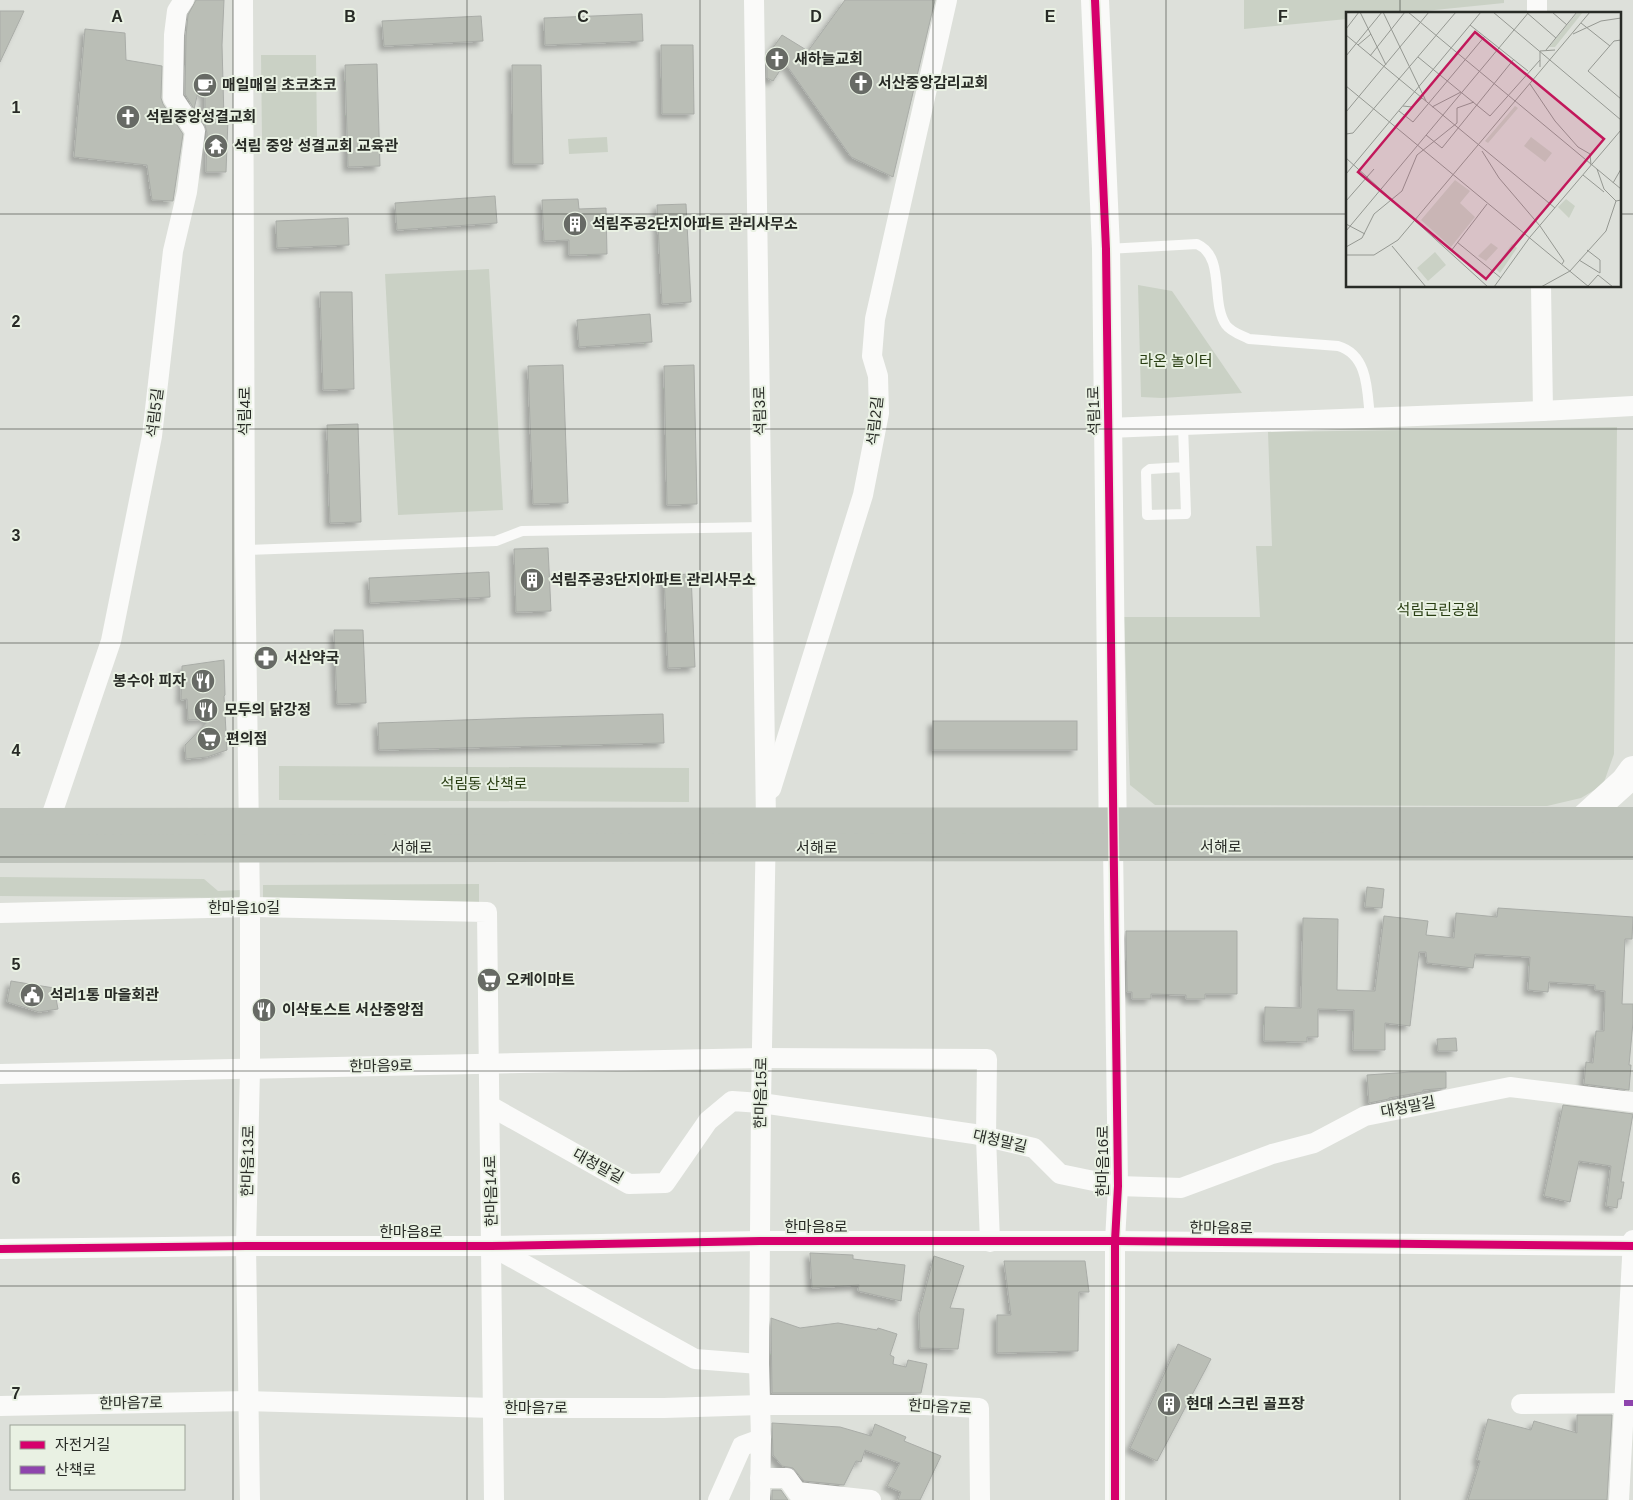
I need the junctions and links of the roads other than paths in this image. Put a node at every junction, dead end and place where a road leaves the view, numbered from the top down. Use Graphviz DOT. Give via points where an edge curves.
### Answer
graph roads {
  1 [pos="184,0"];
  2 [pos="243,0"];
  3 [pos="754,0"];
  4 [pos="947,0"];
  5 [pos="1095,0"];
  6 [pos="1106,249"];
  7 [pos="1541,288"];
  8 [pos="1633,406"];
  9 [pos="1542,412"];
  10 [pos="1370,418"];
  11 [pos="1183,425"];
  12 [pos="1108,428"];
  13 [pos="1184,467"];
  14 [pos="762,527"];
  15 [pos="245,550"];
  16 [pos="1633,770"];
  17 [pos="1581,821"];
  18 [pos="1633,821"];
  19 [pos="0,822"];
  20 [pos="47,822"];
  21 [pos="765,825"];
  22 [pos="1113,834"];
  23 [pos="248,835"];
  24 [pos="1633,846"];
  25 [pos="0,849"];
  26 [pos="250,908"];
  27 [pos="487,912"];
  28 [pos="0,913"];
  29 [pos="761,1058"];
  30 [pos="489,1064"];
  31 [pos="250,1069"];
  32 [pos="0,1074"];
  33 [pos="1633,1102"];
  34 [pos="761,1103"];
  35 [pos="490,1106"];
  36 [pos="986,1137"];
  37 [pos="1118,1186"];
  38 [pos="1633,1240"];
  39 [pos="760,1241"];
  40 [pos="1115,1241"];
  41 [pos="990,1242"];
  42 [pos="246,1246"];
  43 [pos="491,1246"];
  44 [pos="1633,1246"];
  45 [pos="0,1249"];
  46 [pos="760,1364"];
  47 [pos="249,1401"];
  48 [pos="1629,1403"];
  49 [pos="1521,1404"];
  50 [pos="761,1405"];
  51 [pos="0,1406"];
  52 [pos="493,1408"];
  53 [pos="762,1439"];
  54 [pos="760,1478"];
  55 [pos="250,1500"];
  56 [pos="494,1500"];
  57 [pos="718,1500"];
  58 [pos="760,1500"];
  59 [pos="871,1500"];
  60 [pos="980,1500"];
  61 [pos="1115,1500"];
  62 [pos="1619,1500"];
  1 -- 20 [label="street, 석림5길" via="178,11 174,35 173,98 195,131 187,192 173,251 152,436 111,641"];
  2 -- 15 [label="street, 석림4로"];
  3 -- 14 [label="street, 석림3로"];
  4 -- 21 [label="street, 석림2길" via="874,320 872,356 878,376 879,413 863,495"];
  5 -- 6 [label="street, 석림1로"];
  6 -- 10 [label="lane" via="1197,244 1206,248 1212,258 1226,326 1249,339 1338,346 1349,351 1361,364 1366,377"];
  6 -- 12 [label="street, 석림1로"];
  7 -- 9 [label="street"];
  8 -- 9 [label="street"];
  9 -- 10 [label="street"];
  10 -- 11 [label="street"];
  11 -- 12 [label="street"];
  11 -- 13 [label="lane"];
  12 -- 22 [label="street, 석림1로"];
  13 -- 13 [label="lane" via="1186,514 1147,515 1146,472"];
  14 -- 15 [label="lane" via="522,531 496,541"];
  14 -- 21 [label="street, 석림3로"];
  15 -- 23 [label="street, 석림4로"];
  16 -- 17 [label="street" via="1625,782"];
  17 -- 18 [label="main road, 서해로"];
  17 -- 22 [label="main road, 서해로"];
  19 -- 20 [label="main road, 서해로"];
  20 -- 23 [label="main road, 서해로"];
  21 -- 22 [label="main road, 서해로"];
  21 -- 23 [label="main road, 서해로"];
  21 -- 29 [label="street, 한마음15로"];
  22 -- 24 [label="main road, 서해로"];
  22 -- 37 [label="street, 한마음16로"];
  23 -- 25 [label="main road, 서해로"];
  23 -- 26 [label="street, 한마음13로"];
  26 -- 27 [label="street, 한마음10길"];
  26 -- 28 [label="street, 한마음10길"];
  26 -- 31 [label="street, 한마음13로"];
  27 -- 30 [label="street, 한마음14로"];
  29 -- 30 [label="street, 한마음9로"];
  29 -- 34 [label="street, 한마음15로"];
  29 -- 36 [label="street, 한마음9로" via="987,1059"];
  30 -- 31 [label="street, 한마음9로"];
  30 -- 35 [label="street, 한마음14로"];
  31 -- 32 [label="street, 한마음9로"];
  31 -- 42 [label="street, 한마음13로"];
  33 -- 37 [label="street, 대청말길" via="1510,1087 1365,1116 1314,1143 1272,1154 1181,1188"];
  34 -- 35 [label="street, 대청말길" via="732,1102 708,1121 665,1183 629,1184"];
  34 -- 36 [label="street, 대청말길"];
  34 -- 39 [label="street, 한마음15로"];
  35 -- 43 [label="street, 한마음14로"];
  36 -- 37 [label="street, 대청말길" via="1034,1148 1060,1174"];
  36 -- 41 [label="street"];
  37 -- 40 [label="street, 한마음16로"];
  38 -- 44 [label="street"];
  39 -- 41 [label="street, 한마음8로"];
  39 -- 43 [label="street, 한마음8로"];
  39 -- 46 [label="street, 한마음15로"];
  40 -- 41 [label="street, 한마음8로"];
  40 -- 44 [label="street, 한마음8로"];
  40 -- 61 [label="street, 한마음16로"];
  42 -- 43 [label="street, 한마음8로"];
  42 -- 45 [label="street, 한마음8로"];
  42 -- 47 [label="street, 한마음13로"];
  43 -- 46 [label="street" via="695,1359"];
  43 -- 52 [label="street, 한마음14로"];
  44 -- 48 [label="street"];
  46 -- 50 [label="street, 한마음15로"];
  47 -- 51 [label="street, 한마음7로"];
  47 -- 52 [label="street, 한마음7로"];
  47 -- 55 [label="street, 한마음13로"];
  48 -- 49 [label="street"];
  48 -- 62 [label="street"];
  50 -- 52 [label="street, 한마음7로"];
  50 -- 53 [label="street, 한마음15로"];
  50 -- 60 [label="street, 한마음7로" via="979,1408"];
  52 -- 56 [label="street, 한마음14로"];
  53 -- 54 [label="street, 한마음15로"];
  53 -- 57 [label="street" via="742,1446"];
  54 -- 58 [label="street, 한마음15로"];
  54 -- 59 [label="street" via="787,1478 798,1492"];
}
